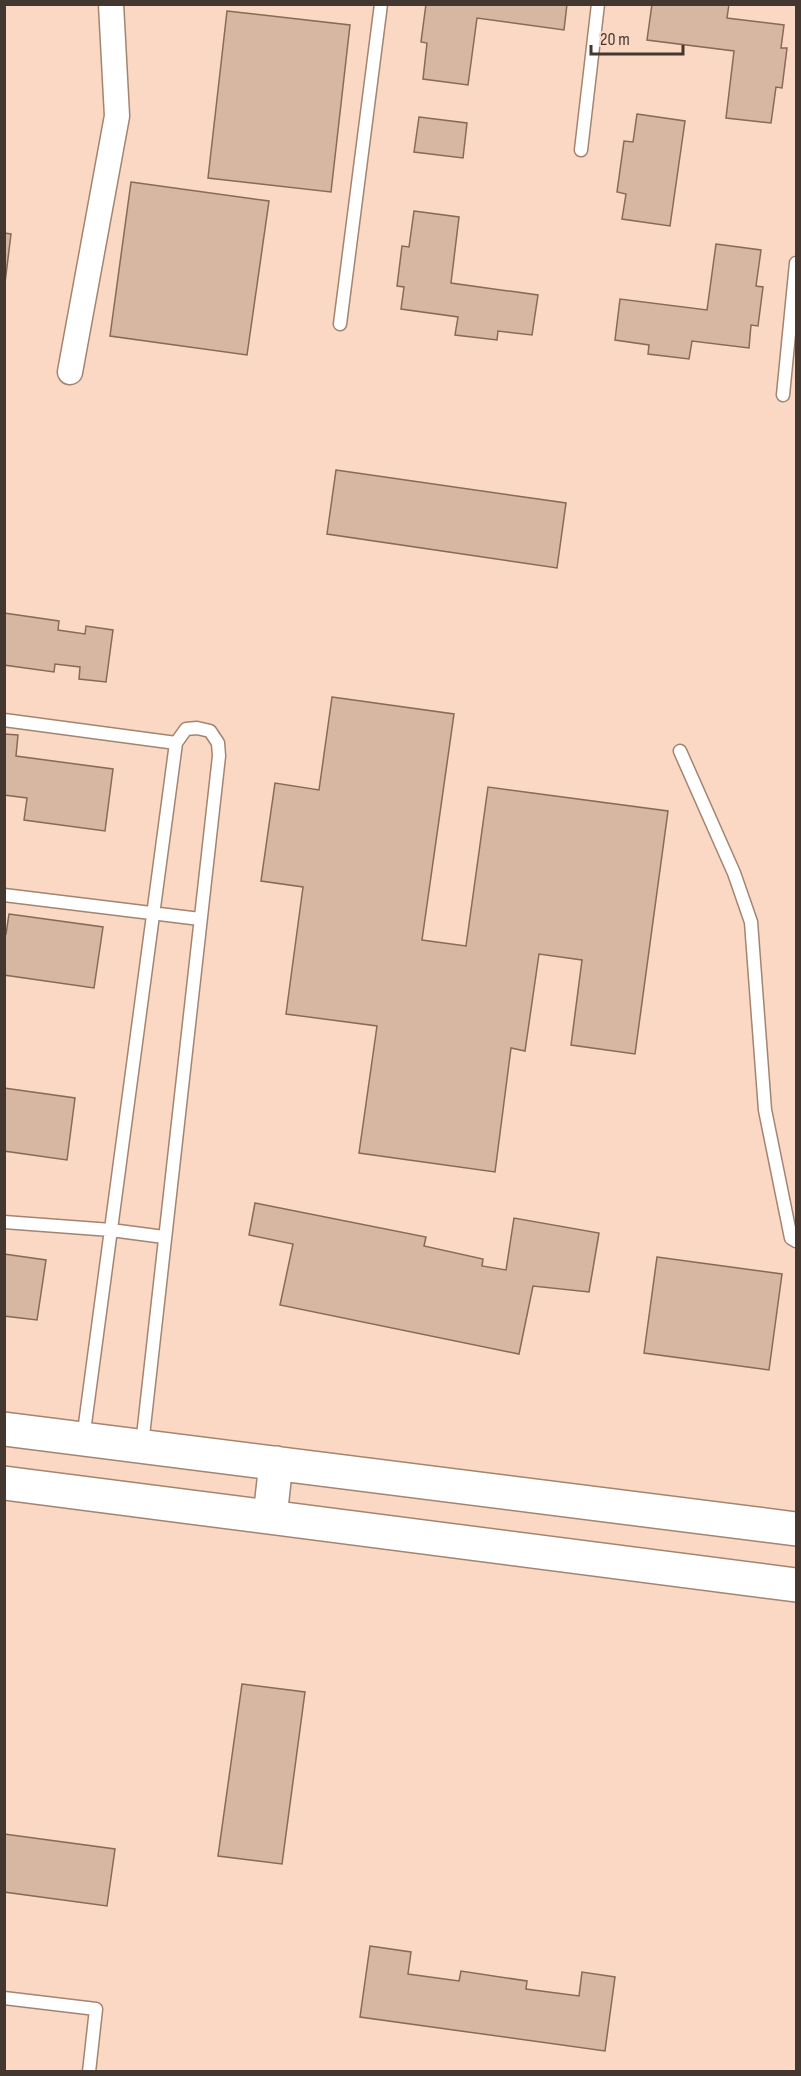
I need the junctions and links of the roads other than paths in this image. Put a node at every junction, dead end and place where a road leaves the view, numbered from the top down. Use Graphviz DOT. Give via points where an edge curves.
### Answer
graph roads {
  1 [pos="111,4"];
  2 [pos="381,4"];
  3 [pos="598,4"];
  4 [pos="581,150"];
  5 [pos="796,263"];
  6 [pos="340,324"];
  7 [pos="70,372"];
  8 [pos="783,395"];
  9 [pos="4,720"];
  10 [pos="176,743"];
  11 [pos="680,751"];
  12 [pos="4,895"];
  13 [pos="152,913"];
  14 [pos="200,919"];
  15 [pos="4,1221"];
  16 [pos="111,1230"];
  17 [pos="164,1237"];
  18 [pos="796,1241"];
  19 [pos="4,1429"];
  20 [pos="83,1439"];
  21 [pos="142,1446"];
  22 [pos="276,1463"];
  23 [pos="4,1484"];
  24 [pos="270,1517"];
  25 [pos="796,1529"];
  26 [pos="796,1585"];
  27 [pos="4,1998"];
  28 [pos="89,2072"];
  1 -- 7 [label="street" via="117,116"];
  2 -- 6 [label="lane"];
  3 -- 4 [label="lane"];
  5 -- 8 [label="lane"];
  9 -- 10 [label="lane"];
  10 -- 13 [label="lane"];
  10 -- 14 [label="lane" via="186,729 198,728 210,730 218,743"];
  11 -- 18 [label="lane" via="734,873 751,922 765,1110 791,1238"];
  12 -- 13 [label="lane"];
  13 -- 14 [label="lane"];
  13 -- 16 [label="lane"];
  14 -- 17 [label="lane"];
  15 -- 16 [label="lane"];
  16 -- 17 [label="lane"];
  16 -- 20 [label="lane"];
  17 -- 21 [label="lane"];
  19 -- 20 [label="main road"];
  20 -- 21 [label="main road"];
  21 -- 22 [label="main road"];
  22 -- 24 [label="main road"];
  22 -- 25 [label="main road"];
  23 -- 24 [label="main road"];
  24 -- 26 [label="main road"];
  27 -- 28 [label="lane" via="96,2009"];
}
